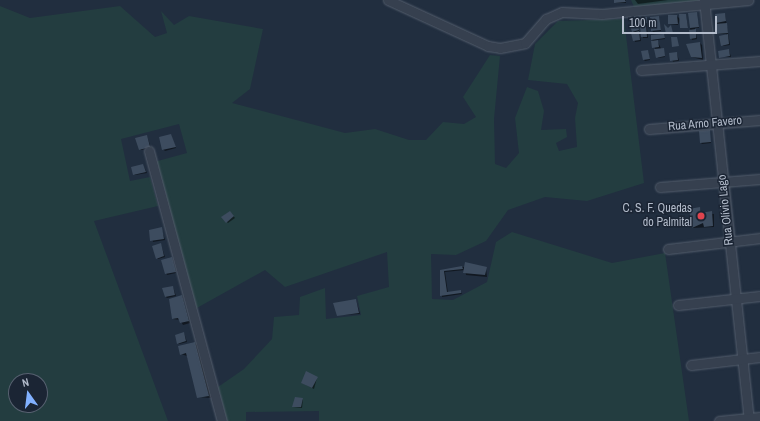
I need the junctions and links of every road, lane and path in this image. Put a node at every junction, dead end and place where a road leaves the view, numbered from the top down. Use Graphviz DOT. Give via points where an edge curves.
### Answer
graph roads {
  1 [pos="388,0"];
  2 [pos="748,0"];
  3 [pos="704,2"];
  4 [pos="760,61"];
  5 [pos="711,64"];
  6 [pos="641,70"];
  7 [pos="760,120"];
  8 [pos="717,123"];
  9 [pos="649,129"];
  10 [pos="149,151"];
  11 [pos="760,179"];
  12 [pos="723,182"];
  13 [pos="660,187"];
  14 [pos="760,238"];
  15 [pos="730,242"];
  16 [pos="668,248"];
  17 [pos="760,296"];
  18 [pos="736,299"];
  19 [pos="678,305"];
  20 [pos="760,357"];
  21 [pos="742,359"];
  22 [pos="691,365"];
  23 [pos="760,417"];
  24 [pos="748,420"];
  25 [pos="222,421"];
  26 [pos="719,421"];
  1 -- 3 [label="street" via="488,46 500,48 525,43 546,19 562,12 602,14"];
  2 -- 3 [label="street"];
  3 -- 5 [label="street, Rua Olívio Lago"];
  4 -- 5 [label="street"];
  5 -- 6 [label="street"];
  5 -- 8 [label="street, Rua Olívio Lago"];
  7 -- 8 [label="street, Rua Arno Favero"];
  8 -- 9 [label="street, Rua Arno Favero"];
  8 -- 12 [label="street, Rua Olívio Lago"];
  10 -- 25 [label="street"];
  11 -- 12 [label="street"];
  12 -- 13 [label="street"];
  12 -- 15 [label="street, Rua Olívio Lago"];
  14 -- 15 [label="street"];
  15 -- 16 [label="street"];
  15 -- 18 [label="street, Rua Olívio Lago"];
  17 -- 18 [label="street"];
  18 -- 19 [label="street"];
  18 -- 21 [label="street, Rua Olívio Lago"];
  20 -- 21 [label="street"];
  21 -- 22 [label="street"];
  21 -- 24 [label="street, Rua Olívio Lago"];
  23 -- 24 [label="street"];
  24 -- 26 [label="street"];
}
